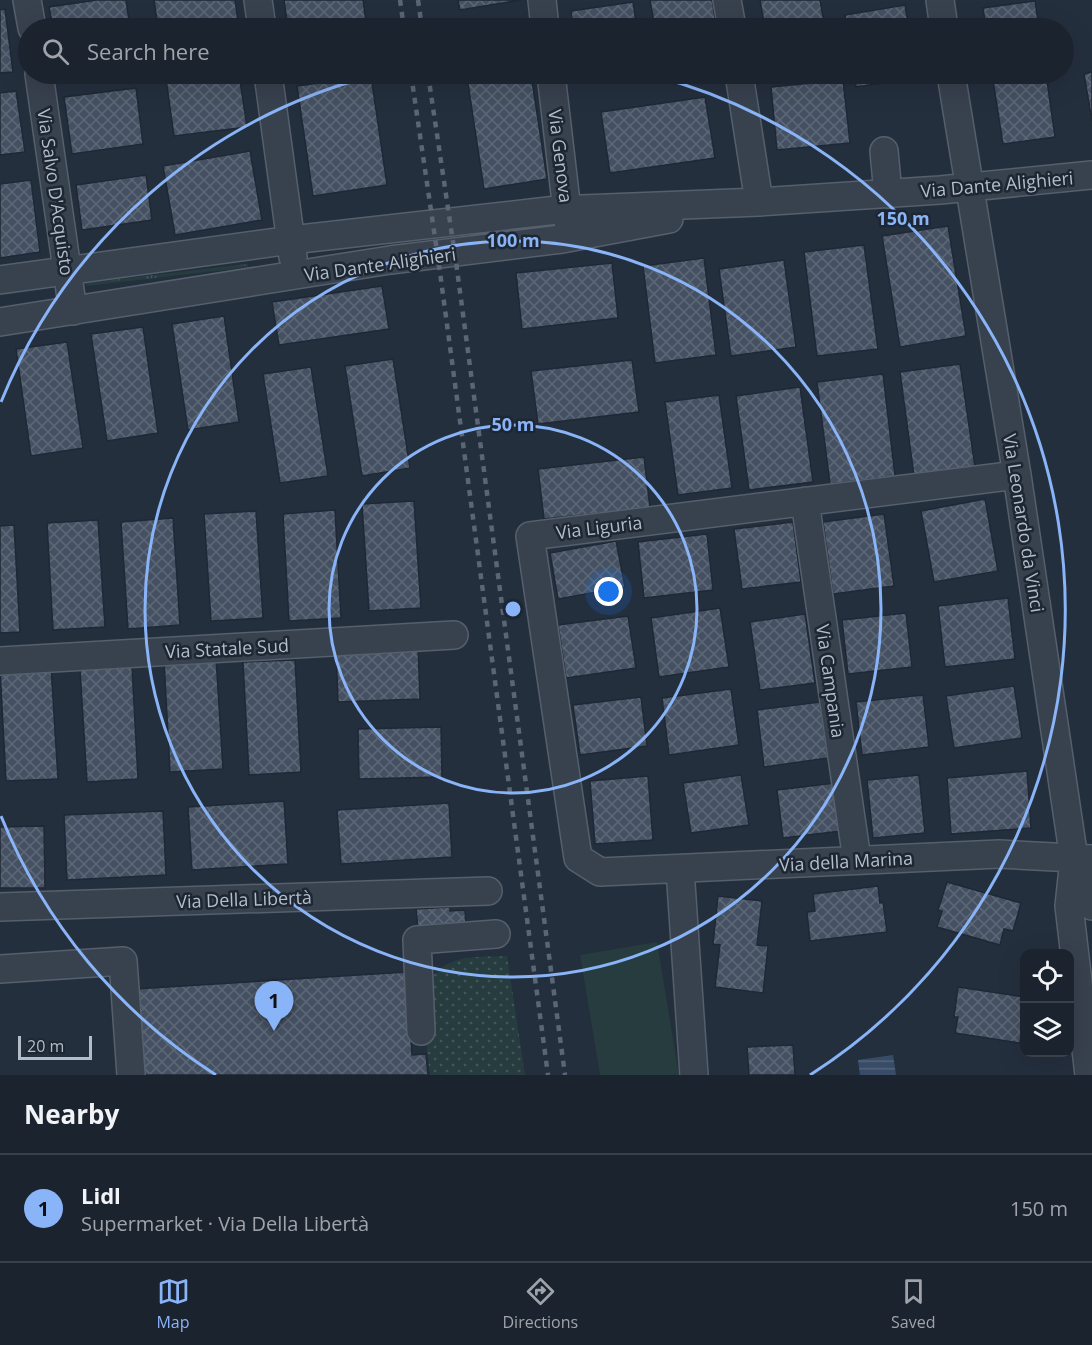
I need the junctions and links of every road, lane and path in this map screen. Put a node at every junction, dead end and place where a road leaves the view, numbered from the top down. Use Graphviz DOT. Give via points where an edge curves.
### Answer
graph roads {
  1 [pos="27,0"];
  2 [pos="258,0"];
  3 [pos="542,0"];
  4 [pos="727,0"];
  5 [pos="940,0"];
  6 [pos="30,18"];
  7 [pos="261,18"];
  8 [pos="544,18"];
  9 [pos="730,18"];
  10 [pos="943,18"];
  11 [pos="40,84"];
  12 [pos="269,84"];
  13 [pos="552,84"];
  14 [pos="741,84"];
  15 [pos="952,84"];
  16 [pos="884,151"];
  17 [pos="1092,175"];
  18 [pos="968,188"];
  19 [pos="888,194"];
  20 [pos="759,202"];
  21 [pos="567,210"];
  22 [pos="571,238"];
  23 [pos="291,240"];
  24 [pos="68,271"];
  25 [pos="296,276"];
  26 [pos="0,280"];
  27 [pos="73,311"];
  28 [pos="0,322"];
  29 [pos="1017,475"];
  30 [pos="806,501"];
  31 [pos="454,635"];
  32 [pos="0,661"];
  33 [pos="1083,859"];
  34 [pos="857,860"];
  35 [pos="680,869"];
  36 [pos="600,873"];
  37 [pos="488,891"];
  38 [pos="1092,906"];
  39 [pos="0,907"];
  40 [pos="496,934"];
  41 [pos="0,969"];
  42 [pos="421,1031"];
  43 [pos="131,1075"];
  44 [pos="694,1075"];
  45 [pos="1089,1075"];
  1 -- 6 [label="street"];
  2 -- 7 [label="street"];
  3 -- 8 [label="street"];
  4 -- 9 [label="street"];
  5 -- 10 [label="street"];
  11 -- 24 [label="street, Via Salvo D'Acquisto"];
  12 -- 23 [label="street"];
  13 -- 21 [label="street, Via Genova"];
  14 -- 20 [label="street"];
  15 -- 18 [label="street, Via Leonardo da Vinci"];
  16 -- 19 [label="street"];
  17 -- 18 [label="street, Via Dante Alighieri"];
  18 -- 19 [label="street, Via Dante Alighieri"];
  18 -- 29 [label="street, Via Leonardo da Vinci"];
  19 -- 20 [label="street, Via Dante Alighieri"];
  20 -- 21 [label="street, Via Dante Alighieri"];
  20 -- 22 [label="street, Via Dante Alighieri"];
  21 -- 22 [label="street, Via Genova"];
  21 -- 23 [label="street, Via Dante Alighieri"];
  22 -- 25 [label="street, Via Dante Alighieri"];
  23 -- 24 [label="street, Via Dante Alighieri"];
  23 -- 25 [label="street"];
  24 -- 26 [label="street, Via Dante Alighieri"];
  24 -- 27 [label="street, Via Salvo D'Acquisto"];
  25 -- 27 [label="street, Via Dante Alighieri"];
  27 -- 28 [label="street, Via Dante Alighieri"];
  29 -- 30 [label="street, Via Liguria"];
  29 -- 33 [label="street, Via Leonardo da Vinci"];
  30 -- 34 [label="street, Via Campania"];
  30 -- 36 [label="street, Via Liguria" via="530,536 578,858"];
  31 -- 32 [label="street, Via Statale Sud"];
  33 -- 34 [label="street, Via della Marina" via="999,854"];
  33 -- 38 [label="street, Via Leonardo da Vinci"];
  33 -- 45 [label="street, Via Leonardo da Vinci" via="1069,906"];
  34 -- 35 [label="street, Via della Marina"];
  35 -- 36 [label="street, Via della Marina"];
  35 -- 44 [label="street"];
  37 -- 39 [label="street, Via Della Libertà"];
  40 -- 42 [label="street" via="417,940"];
  41 -- 43 [label="street" via="123,961"];
}
